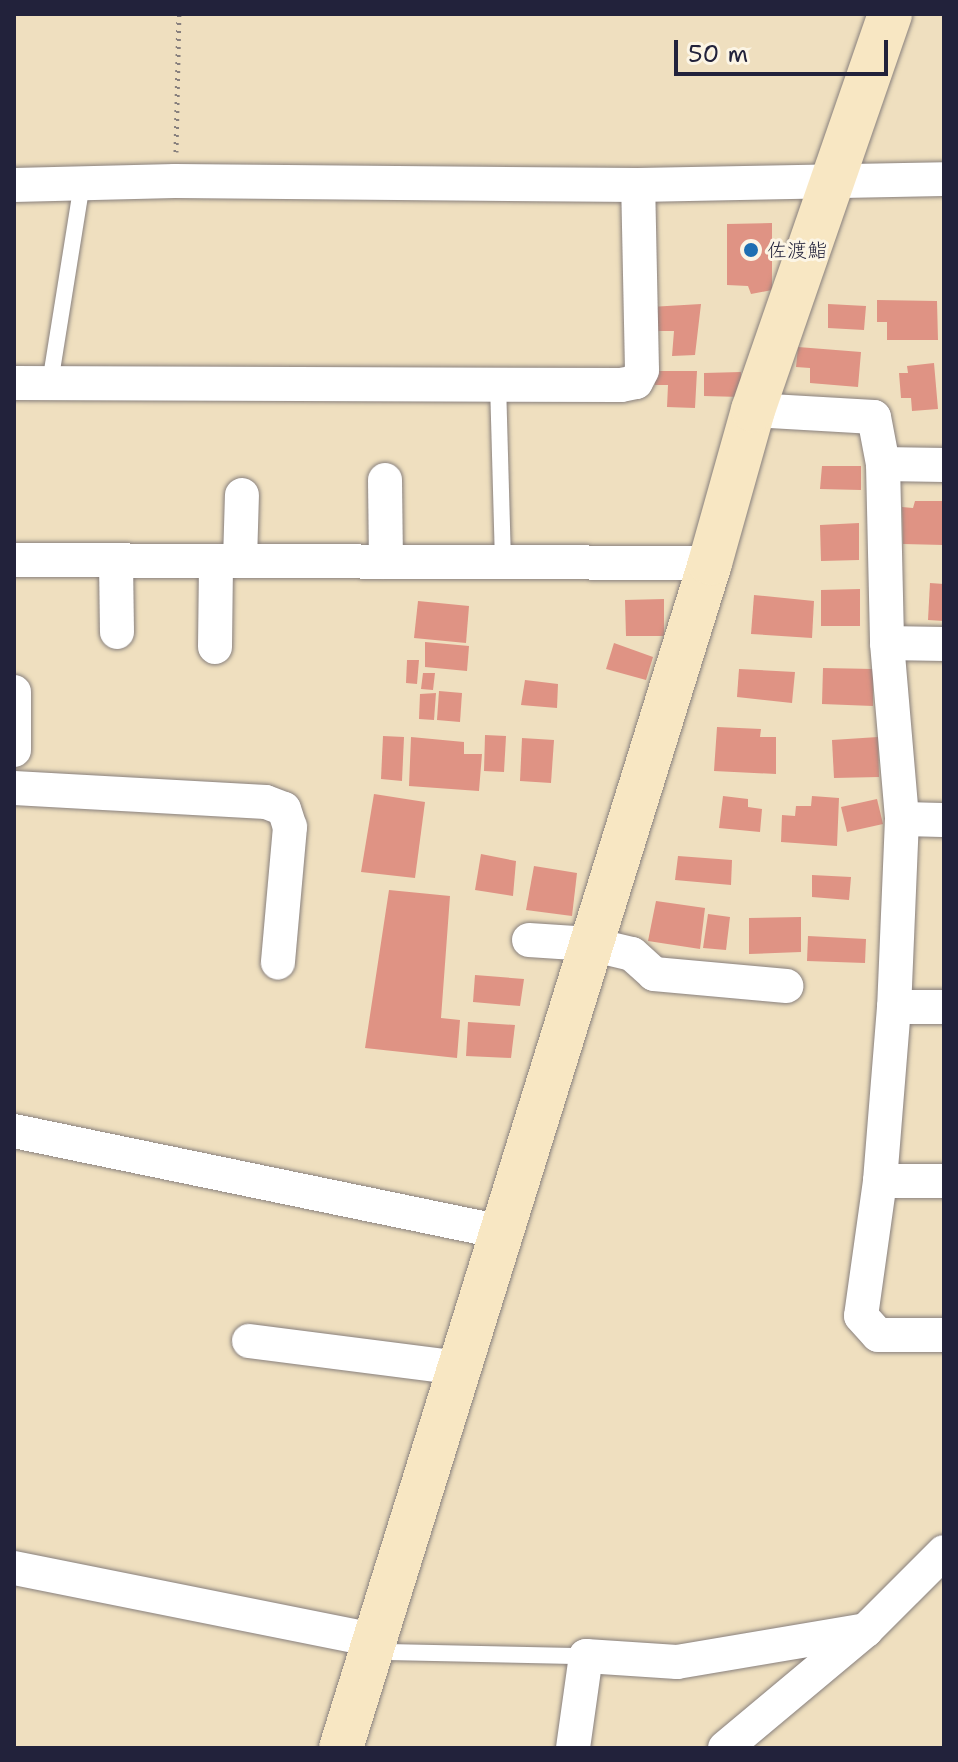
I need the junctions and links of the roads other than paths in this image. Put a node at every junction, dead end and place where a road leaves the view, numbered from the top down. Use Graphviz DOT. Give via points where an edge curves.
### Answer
graph roads {
  1 [pos="890,14"];
  2 [pos="836,178"];
  3 [pos="944,179"];
  4 [pos="82,183"];
  5 [pos="14,185"];
  6 [pos="638,185"];
  7 [pos="14,383"];
  8 [pos="50,383"];
  9 [pos="498,383"];
  10 [pos="753,410"];
  11 [pos="883,464"];
  12 [pos="944,465"];
  13 [pos="385,480"];
  14 [pos="242,495"];
  15 [pos="14,560"];
  16 [pos="116,561"];
  17 [pos="228,561"];
  18 [pos="386,562"];
  19 [pos="503,562"];
  20 [pos="710,563"];
  21 [pos="117,632"];
  22 [pos="887,643"];
  23 [pos="944,644"];
  24 [pos="215,647"];
  25 [pos="14,692"];
  26 [pos="14,743"];
  27 [pos="14,750"];
  28 [pos="14,788"];
  29 [pos="902,819"];
  30 [pos="944,820"];
  31 [pos="529,940"];
  32 [pos="590,944"];
  33 [pos="278,962"];
  34 [pos="786,986"];
  35 [pos="894,1007"];
  36 [pos="944,1007"];
  37 [pos="14,1131"];
  38 [pos="880,1181"];
  39 [pos="944,1181"];
  40 [pos="502,1232"];
  41 [pos="944,1335"];
  42 [pos="249,1341"];
  43 [pos="461,1368"];
  44 [pos="944,1552"];
  45 [pos="14,1568"];
  46 [pos="866,1630"];
  47 [pos="373,1640"];
  48 [pos="586,1656"];
  49 [pos="341,1748"];
  50 [pos="573,1748"];
  51 [pos="725,1748"];
  1 -- 2 [label="street"];
  2 -- 3 [label="street"];
  2 -- 6 [label="street"];
  2 -- 10 [label="street"];
  4 -- 5 [label="street"];
  4 -- 6 [label="street"];
  4 -- 8 [label="lane"];
  6 -- 9 [label="street" via="642,370 636,382"];
  7 -- 8 [label="street"];
  8 -- 9 [label="street"];
  9 -- 19 [label="lane"];
  10 -- 11 [label="street" via="874,417"];
  10 -- 20 [label="street"];
  11 -- 12 [label="street"];
  11 -- 22 [label="street"];
  13 -- 18 [label="street"];
  14 -- 17 [label="street"];
  15 -- 16 [label="street"];
  16 -- 17 [label="street"];
  16 -- 21 [label="street"];
  17 -- 18 [label="street"];
  17 -- 24 [label="street"];
  18 -- 19 [label="street"];
  19 -- 20 [label="street"];
  20 -- 32 [label="street"];
  22 -- 23 [label="street"];
  22 -- 29 [label="street"];
  25 -- 26 [label="street"];
  26 -- 27 [label="street"];
  28 -- 33 [label="street" via="266,802 284,809 290,827"];
  29 -- 30 [label="street"];
  29 -- 35 [label="street"];
  31 -- 32 [label="street"];
  32 -- 34 [label="street" via="632,954 654,974"];
  32 -- 40 [label="street"];
  35 -- 36 [label="street"];
  35 -- 38 [label="street"];
  37 -- 40 [label="street"];
  38 -- 39 [label="street"];
  38 -- 41 [label="street" via="861,1316 878,1335"];
  40 -- 43 [label="street"];
  42 -- 43 [label="street"];
  43 -- 47 [label="street"];
  44 -- 46 [label="street"];
  45 -- 47 [label="street"];
  46 -- 48 [label="street" via="677,1662"];
  46 -- 51 [label="street"];
  47 -- 48 [label="lane" via="387,1652"];
  47 -- 49 [label="street"];
  48 -- 50 [label="street"];
}
